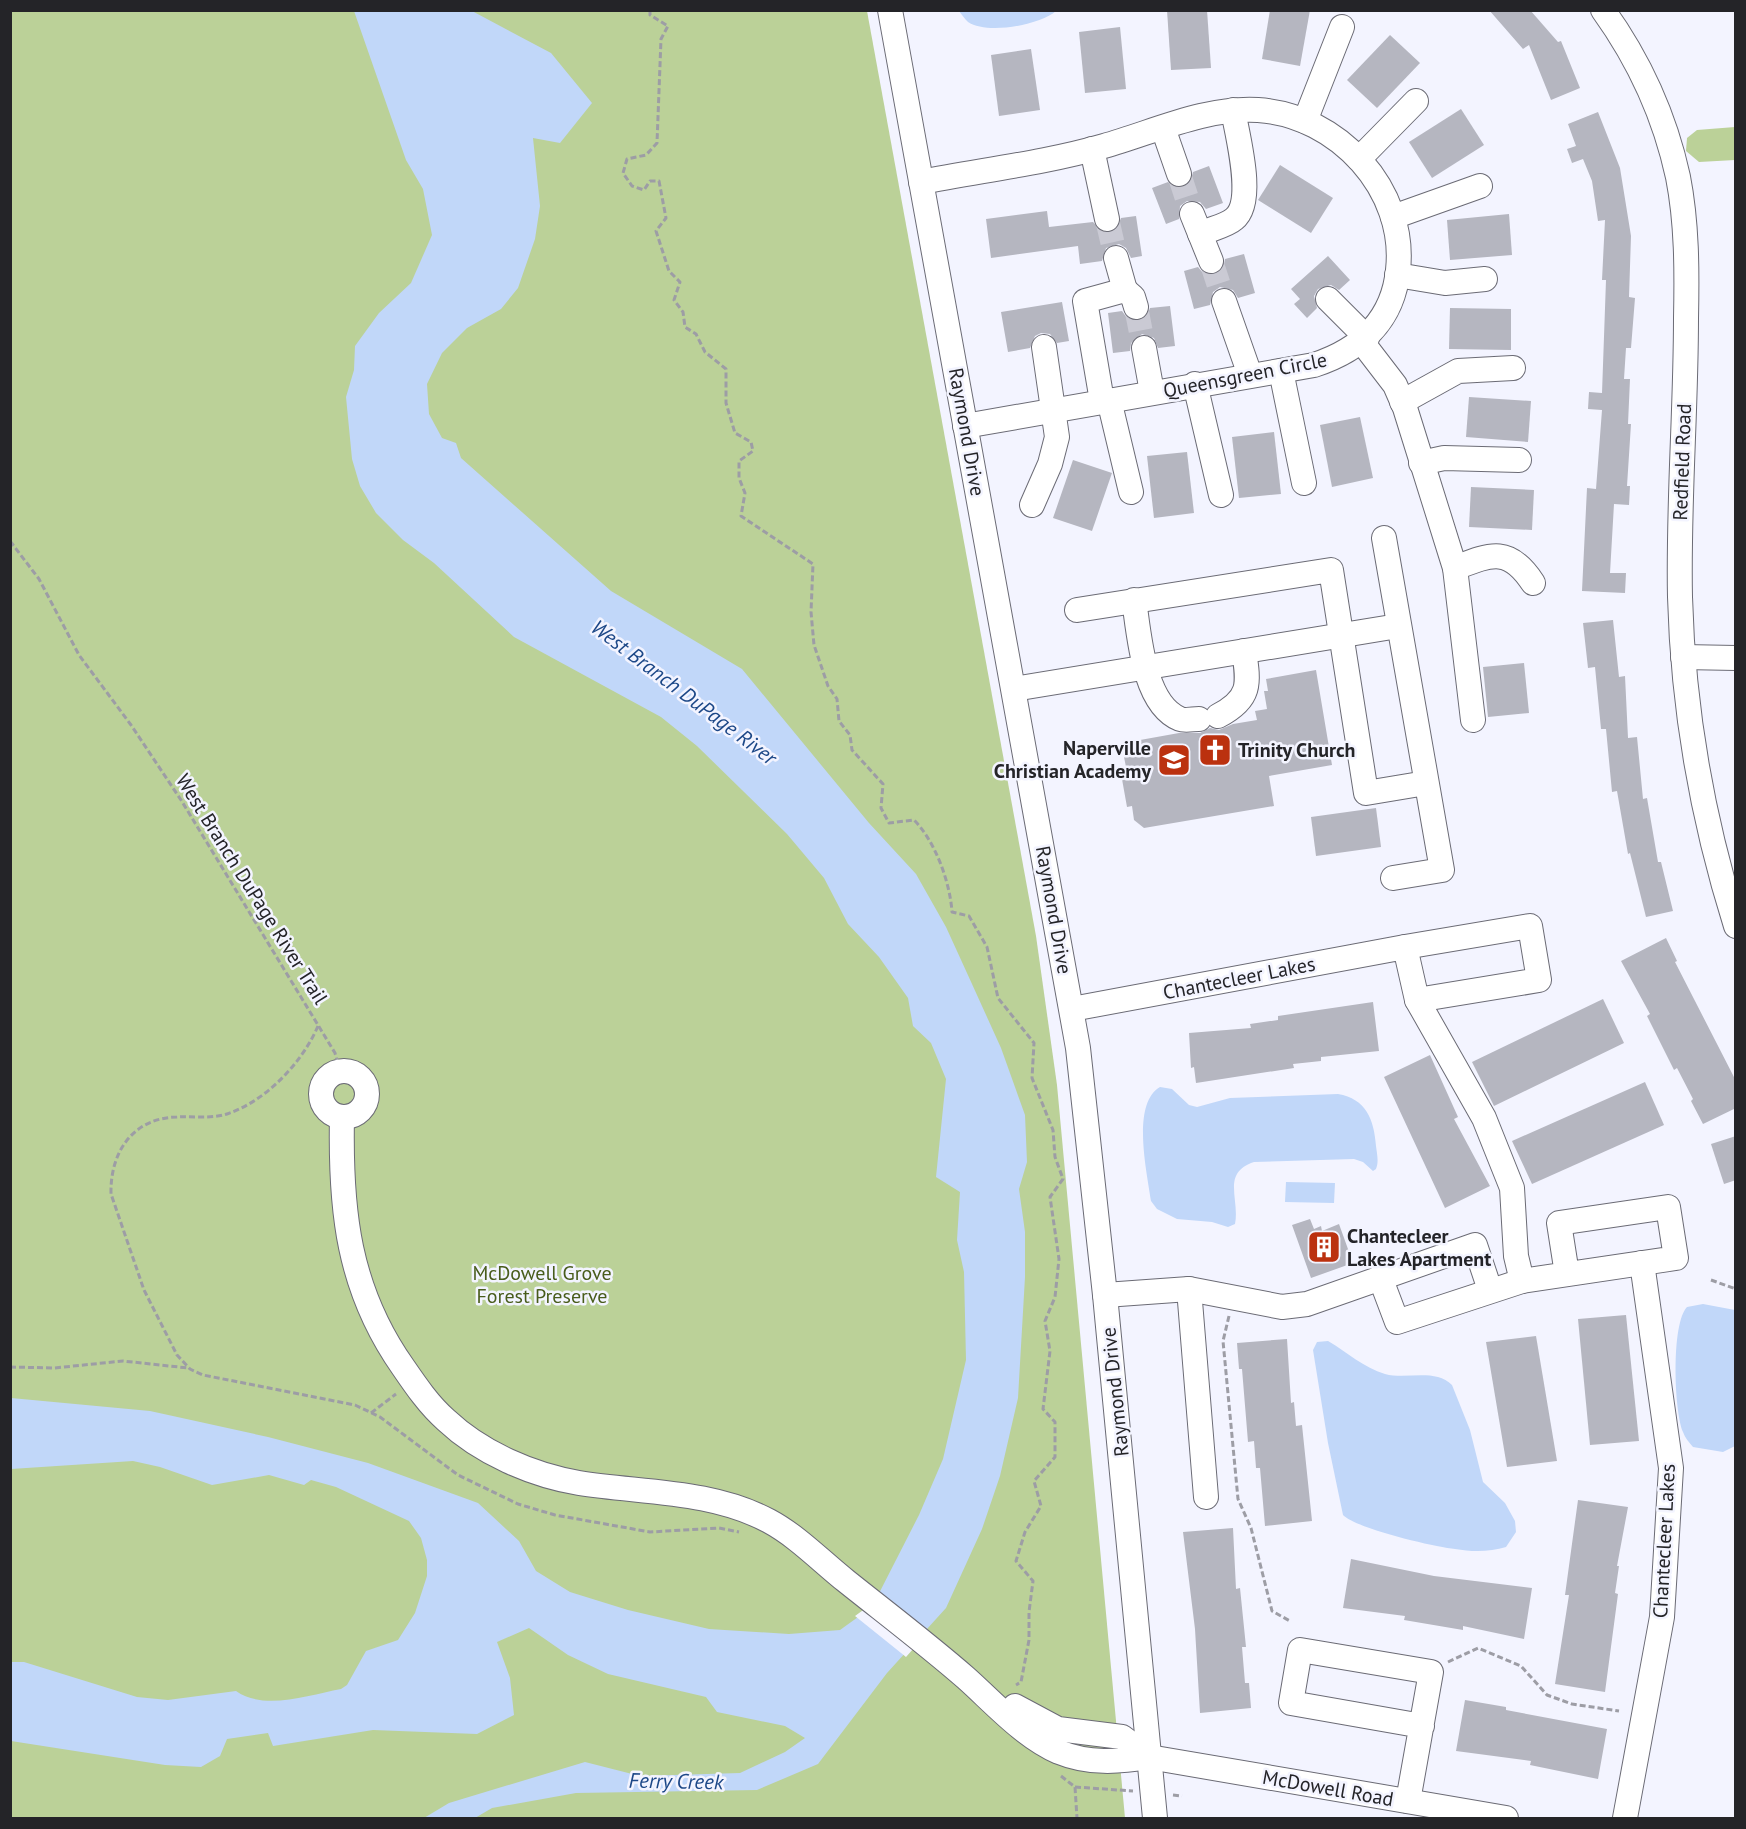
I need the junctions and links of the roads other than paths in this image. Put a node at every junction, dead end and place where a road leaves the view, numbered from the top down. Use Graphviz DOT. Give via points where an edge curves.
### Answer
graph roads {
  1 [pos="890,10"];
  2 [pos="1603,10"];
  3 [pos="1342,27"];
  4 [pos="1416,101"];
  5 [pos="1233,110"];
  6 [pos="1305,121"];
  7 [pos="1163,128"];
  8 [pos="1092,149"];
  9 [pos="1359,159"];
  10 [pos="1179,174"];
  11 [pos="921,182"];
  12 [pos="1480,186"];
  13 [pos="1393,217"];
  14 [pos="1107,219"];
  15 [pos="1116,258"];
  16 [pos="1211,261"];
  17 [pos="1397,275"];
  18 [pos="1485,279"];
  19 [pos="1328,299"];
  20 [pos="1224,301"];
  21 [pos="1365,340"];
  22 [pos="1044,347"];
  23 [pos="1144,348"];
  24 [pos="1513,368"];
  25 [pos="1281,371"];
  26 [pos="1250,375"];
  27 [pos="1195,384"];
  28 [pos="1152,392"];
  29 [pos="1106,400"];
  30 [pos="1402,402"];
  31 [pos="1055,410"];
  32 [pos="965,426"];
  33 [pos="1519,460"];
  34 [pos="1424,471"];
  35 [pos="1304,483"];
  36 [pos="1131,492"];
  37 [pos="1221,495"];
  38 [pos="1032,505"];
  39 [pos="1384,538"];
  40 [pos="1455,568"];
  41 [pos="1533,583"];
  42 [pos="1134,600"];
  43 [pos="1077,610"];
  44 [pos="1398,626"];
  45 [pos="1340,635"];
  46 [pos="1244,651"];
  47 [pos="1683,657"];
  48 [pos="1736,658"];
  49 [pos="1145,667"];
  50 [pos="1014,689"];
  51 [pos="1473,720"];
  52 [pos="1426,783"];
  53 [pos="1393,878"];
  54 [pos="1736,926"];
  55 [pos="1405,947"];
  56 [pos="1417,1000"];
  57 [pos="1072,1009"];
  58 [pos="342,1117"];
  59 [pos="1642,1263"];
  60 [pos="1567,1274"];
  61 [pos="1380,1277"];
  62 [pos="1522,1281"];
  63 [pos="1189,1289"];
  64 [pos="1490,1290"];
  65 [pos="1105,1295"];
  66 [pos="1206,1497"];
  67 [pos="947,1661"];
  68 [pos="1422,1725"];
  69 [pos="1149,1757"];
  70 [pos="1408,1802"];
  71 [pos="1155,1818"];
  72 [pos="1506,1818"];
  73 [pos="1625,1818"];
  1 -- 11 [label="street, Raymond Drive"];
  2 -- 47 [label="street, Redfield Road" via="1644,79 1670,146 1681,197 1687,265 1680,526"];
  3 -- 6 [label="street"];
  4 -- 9 [label="street"];
  5 -- 6 [label="street, Queensgreen Circle" via="1260,110"];
  5 -- 7 [label="street, Queensgreen Circle"];
  5 -- 16 [label="street" via="1245,194 1234,219 1196,224"];
  6 -- 9 [label="street, Queensgreen Circle" via="1331,134"];
  7 -- 8 [label="street, Queensgreen Circle"];
  7 -- 10 [label="street"];
  8 -- 11 [label="street, Queensgreen Circle"];
  8 -- 14 [label="street"];
  9 -- 13 [label="street, Queensgreen Circle" via="1380,186"];
  11 -- 32 [label="street, Raymond Drive"];
  12 -- 13 [label="street"];
  13 -- 17 [label="street, Queensgreen Circle" via="1399,250"];
  15 -- 29 [label="street" via="1130,299 1085,300"];
  17 -- 18 [label="street" via="1445,283"];
  17 -- 21 [label="street, Queensgreen Circle" via="1388,310"];
  19 -- 21 [label="street"];
  20 -- 26 [label="street"];
  21 -- 25 [label="street, Queensgreen Circle" via="1338,357"];
  21 -- 30 [label="street"];
  22 -- 31 [label="street"];
  23 -- 28 [label="street"];
  24 -- 30 [label="street" via="1458,370"];
  25 -- 26 [label="street, Queensgreen Circle"];
  25 -- 35 [label="street"];
  26 -- 27 [label="street, Queensgreen Circle"];
  27 -- 28 [label="street, Queensgreen Circle"];
  27 -- 37 [label="street"];
  28 -- 29 [label="street, Queensgreen Circle"];
  29 -- 31 [label="street, Queensgreen Circle"];
  29 -- 36 [label="street"];
  30 -- 34 [label="street"];
  31 -- 32 [label="street, Queensgreen Circle"];
  31 -- 38 [label="street" via="1057,437"];
  32 -- 50 [label="street, Raymond Drive"];
  33 -- 34 [label="street" via="1444,458"];
  34 -- 40 [label="street"];
  39 -- 44 [label="street"];
  40 -- 41 [label="street" via="1492,554 1522,565"];
  40 -- 51 [label="street"];
  42 -- 43 [label="street"];
  42 -- 45 [label="street" via="1331,570"];
  42 -- 49 [label="street"];
  44 -- 45 [label="street"];
  44 -- 52 [label="street"];
  45 -- 46 [label="street"];
  45 -- 52 [label="street" via="1366,793"];
  46 -- 49 [label="street"];
  46 -- 49 [label="street" via="1248,683 1242,699 1232,709 1208,717 1180,719 1167,709 1154,691"];
  47 -- 48 [label="street"];
  47 -- 54 [label="street, Redfield Road" via="1695,764 1710,837"];
  49 -- 50 [label="street"];
  50 -- 57 [label="street, Raymond Drive"];
  52 -- 53 [label="street" via="1442,870"];
  55 -- 56 [label="street"];
  55 -- 56 [label="street, Chantecleer Lakes" via="1530,926 1539,980"];
  55 -- 57 [label="street, Chantecleer Lakes"];
  56 -- 62 [label="street" via="1484,1118 1512,1188 1516,1256"];
  57 -- 65 [label="street, Raymond Drive"];
  58 -- 58 [label="street" via="358,1113 367,1100 365,1082 354,1072 340,1071 326,1078 321,1094 327,1109"];
  58 -- 67 [label="street" via="342,1189 359,1281 378,1327 413,1382 445,1420 502,1458 576,1482 686,1495 735,1507 769,1521"];
  59 -- 60 [label="street"];
  59 -- 60 [label="street" via="1676,1258 1668,1207 1559,1223"];
  59 -- 73 [label="street, Chantecleer Lakes" via="1671,1468 1662,1617"];
  60 -- 62 [label="street"];
  61 -- 63 [label="street" via="1307,1304 1282,1307"];
  61 -- 64 [label="street" via="1397,1322"];
  61 -- 64 [label="street" via="1474,1245"];
  62 -- 64 [label="street"];
  63 -- 65 [label="street"];
  63 -- 66 [label="street"];
  65 -- 69 [label="street, Raymond Drive"];
  67 -- 69 [label="street" via="1000,1697 1058,1729 1122,1737"];
  67 -- 69 [label="street" via="1026,1732 1061,1753 1115,1763"];
  68 -- 68 [label="street" via="1291,1703 1300,1650 1431,1672"];
  68 -- 70 [label="street"];
  69 -- 70 [label="street, McDowell Road"];
  69 -- 71 [label="street, Raymond Drive"];
  70 -- 72 [label="street, McDowell Road"];
}
